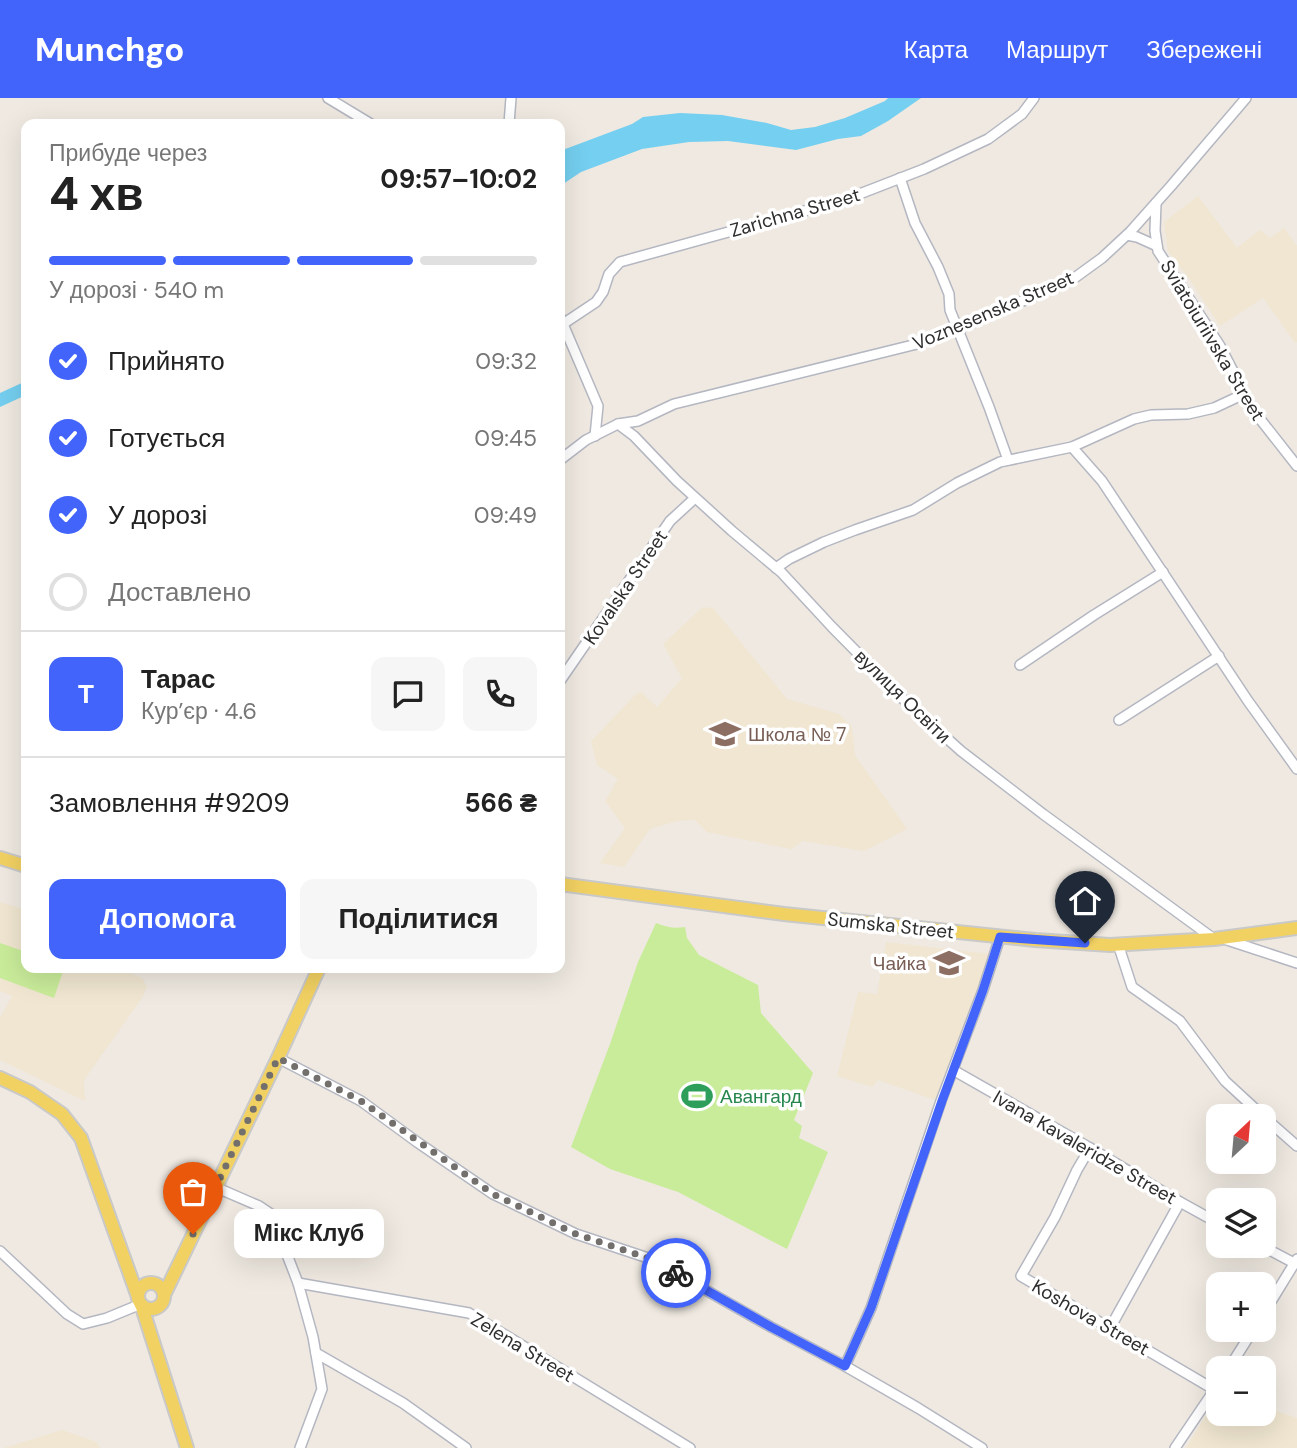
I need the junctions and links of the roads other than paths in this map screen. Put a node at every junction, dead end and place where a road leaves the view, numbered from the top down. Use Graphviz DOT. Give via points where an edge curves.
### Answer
graph roads {
  1 [pos="328,98"];
  2 [pos="511,98"];
  3 [pos="1034,98"];
  4 [pos="1245,98"];
  5 [pos="363,119"];
  6 [pos="509,119"];
  7 [pos="900,178"];
  8 [pos="1156,203"];
  9 [pos="1127,235"];
  10 [pos="1157,246"];
  11 [pos="565,319"];
  12 [pos="565,328"];
  13 [pos="957,329"];
  14 [pos="1244,394"];
  15 [pos="618,424"];
  16 [pos="594,436"];
  17 [pos="1072,447"];
  18 [pos="565,456"];
  19 [pos="1008,460"];
  20 [pos="1297,466"];
  21 [pos="695,498"];
  22 [pos="776,568"];
  23 [pos="1163,572"];
  24 [pos="1219,656"];
  25 [pos="1020,665"];
  26 [pos="565,674"];
  27 [pos="1119,720"];
  28 [pos="1297,769"];
  29 [pos="0,858"];
  30 [pos="21,864"];
  31 [pos="565,885"];
  32 [pos="1297,928"];
  33 [pos="1000,937"];
  34 [pos="1218,939"];
  35 [pos="1118,944"];
  36 [pos="1297,963"];
  37 [pos="317,973"];
  38 [pos="278,1058"];
  39 [pos="953,1070"];
  40 [pos="0,1078"];
  41 [pos="1249,1104"];
  42 [pos="1276,1128"];
  43 [pos="1297,1146"];
  44 [pos="1090,1148"];
  45 [pos="215,1187"];
  46 [pos="1180,1202"];
  47 [pos="1206,1216"];
  48 [pos="0,1251"];
  49 [pos="1276,1252"];
  50 [pos="1296,1261"];
  51 [pos="128,1274"];
  52 [pos="174,1274"];
  53 [pos="152,1283"];
  54 [pos="298,1283"];
  55 [pos="1276,1294"];
  56 [pos="139,1301"];
  57 [pos="162,1301"];
  58 [pos="1110,1328"];
  59 [pos="149,1330"];
  60 [pos="316,1353"];
  61 [pos="845,1366"];
  62 [pos="1206,1381"];
  63 [pos="1206,1402"];
  64 [pos="187,1448"];
  65 [pos="300,1448"];
  66 [pos="466,1448"];
  67 [pos="690,1448"];
  68 [pos="982,1448"];
  69 [pos="1175,1448"];
  1 -- 5 [label="street"];
  2 -- 6 [label="street"];
  3 -- 7 [label="street, Zarichna Street" via="1022,114 988,139"];
  4 -- 8 [label="street, Voznesenska Street"];
  7 -- 11 [label="street, Zarichna Street" via="831,204 620,262 596,302"];
  7 -- 13 [label="street" via="915,223 949,294"];
  8 -- 9 [label="street, Voznesenska Street"];
  8 -- 10 [label="street, Sviatoiuriivska Street"];
  9 -- 10 [label="street"];
  9 -- 13 [label="street, Voznesenska Street" via="1073,279"];
  10 -- 14 [label="street, Sviatoiuriivska Street" via="1220,346"];
  12 -- 16 [label="street" via="598,406"];
  13 -- 15 [label="street, Voznesenska Street" via="917,344 674,404 638,421"];
  13 -- 19 [label="street"];
  14 -- 17 [label="street" via="1188,414 1134,419"];
  14 -- 20 [label="street, Sviatoiuriivska Street"];
  15 -- 16 [label="street, Voznesenska Street"];
  15 -- 21 [label="street, вулиця Освіти"];
  16 -- 18 [label="street, Voznesenska Street"];
  17 -- 19 [label="street"];
  17 -- 23 [label="street"];
  19 -- 22 [label="street" via="913,510 824,542"];
  21 -- 22 [label="street, вулиця Освіти"];
  21 -- 26 [label="street, Kovalska Street" via="670,521"];
  22 -- 34 [label="street, вулиця Освіти" via="902,698 961,751"];
  23 -- 24 [label="street"];
  23 -- 25 [label="street"];
  24 -- 27 [label="street"];
  24 -- 28 [label="street"];
  29 -- 30 [label="main road"];
  31 -- 33 [label="main road, Sumska Street"];
  32 -- 34 [label="main road, Sumska Street"];
  33 -- 35 [label="main road, Sumska Street"];
  33 -- 39 [label="street"];
  34 -- 35 [label="main road, Sumska Street"];
  34 -- 36 [label="street, Sumska Street"];
  35 -- 41 [label="street" via="1132,986 1180,1021 1225,1081"];
  37 -- 38 [label="main road"];
  38 -- 45 [label="main road"];
  38 -- 61 [label="street" via="361,1101 493,1194 576,1234 651,1259"];
  39 -- 44 [label="street, Ivana Kavaleridze Street"];
  39 -- 61 [label="street" via="871,1308"];
  40 -- 51 [label="main road" via="62,1114 81,1138"];
  42 -- 43 [label="street"];
  44 -- 46 [label="street, Ivana Kavaleridze Street"];
  44 -- 58 [label="street, Koshova Street" via="1021,1276"];
  45 -- 52 [label="main road"];
  45 -- 54 [label="street" via="274,1216"];
  46 -- 47 [label="street, Ivana Kavaleridze Street"];
  46 -- 58 [label="street"];
  48 -- 56 [label="street" via="83,1324 126,1311"];
  49 -- 50 [label="street"];
  50 -- 55 [label="street"];
  51 -- 53 [label="main road"];
  51 -- 56 [label="main road"];
  52 -- 53 [label="main road"];
  52 -- 57 [label="main road"];
  53 -- 56 [label="main road" via="142,1287"];
  53 -- 57 [label="main road" via="162,1288"];
  54 -- 60 [label="street"];
  54 -- 67 [label="street, Zelena Street" via="469,1313"];
  56 -- 57 [label="main road" via="149,1309"];
  56 -- 59 [label="main road"];
  57 -- 59 [label="main road"];
  58 -- 62 [label="street, Koshova Street"];
  59 -- 64 [label="main road"];
  60 -- 65 [label="street" via="322,1389"];
  60 -- 66 [label="street" via="403,1403"];
  61 -- 68 [label="street"];
  63 -- 69 [label="street"];
}
